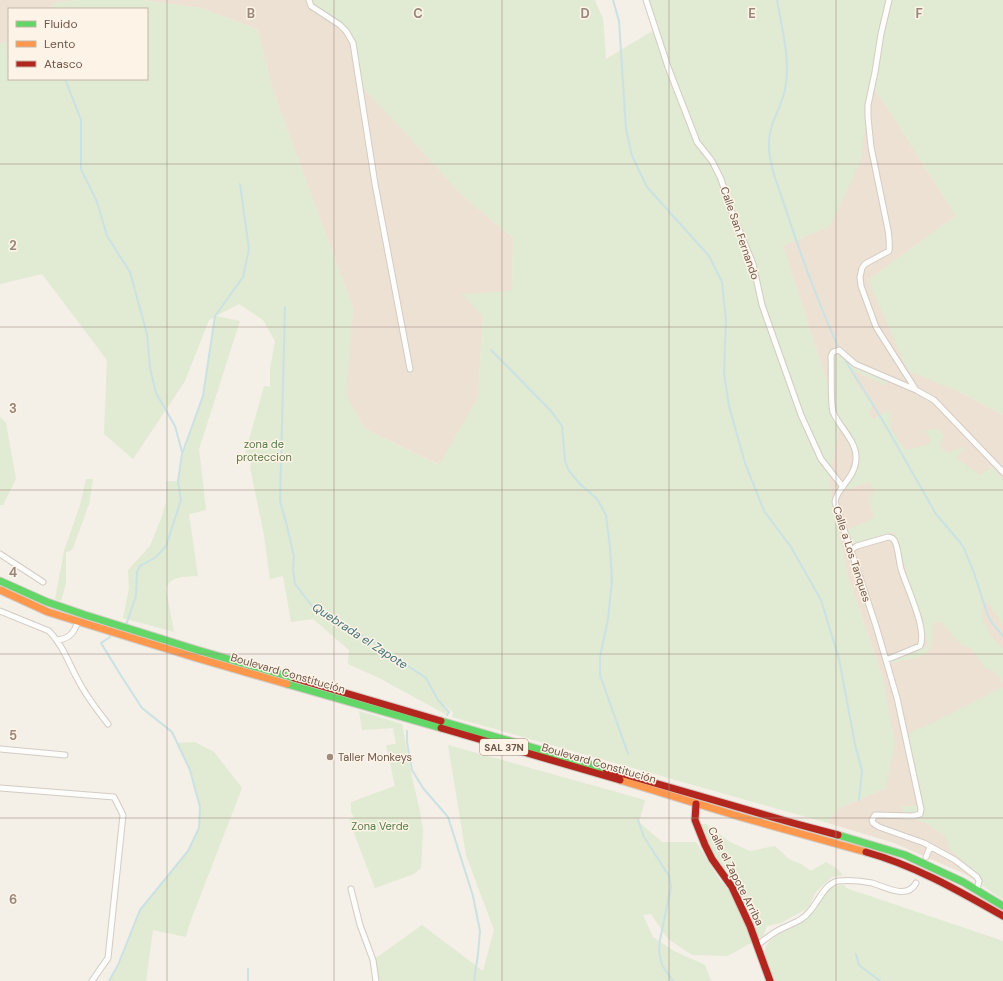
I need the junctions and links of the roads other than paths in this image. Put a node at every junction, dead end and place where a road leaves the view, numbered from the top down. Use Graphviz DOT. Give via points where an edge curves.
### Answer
graph roads {
  1 [pos="309,0"];
  2 [pos="646,0"];
  3 [pos="889,0"];
  4 [pos="410,369"];
  5 [pos="916,390"];
  6 [pos="1003,472"];
  7 [pos="843,487"];
  8 [pos="851,550"];
  9 [pos="0,554"];
  10 [pos="0,581"];
  11 [pos="43,582"];
  12 [pos="0,590"];
  13 [pos="0,611"];
  14 [pos="78,622"];
  15 [pos="57,640"];
  16 [pos="886,660"];
  17 [pos="108,724"];
  18 [pos="0,749"];
  19 [pos="65,755"];
  20 [pos="0,788"];
  21 [pos="696,804"];
  22 [pos="930,847"];
  23 [pos="926,857"];
  24 [pos="916,883"];
  25 [pos="351,889"];
  26 [pos="977,890"];
  27 [pos="1003,906"];
  28 [pos="1003,916"];
  29 [pos="758,945"];
  30 [pos="92,981"];
  31 [pos="376,981"];
  32 [pos="770,981"];
  1 -- 4 [label="street" via="311,6 340,25 353,43 375,184"];
  2 -- 7 [label="street, Calle San Fernando" via="691,128 697,142 717,170 753,264 762,305 801,415 821,459"];
  3 -- 5 [label="street" via="868,105 868,117 871,147 890,242 889,251 865,264 860,277 876,327"];
  5 -- 6 [label="street" via="934,400"];
  5 -- 7 [label="street, Calle a Los Tanques" via="855,364 839,350 833,352 833,412 852,444 856,457 854,469"];
  7 -- 8 [label="street, Calle a Los Tanques" via="835,502"];
  8 -- 16 [label="street, Calle a Los Tanques"];
  8 -- 16 [label="street" via="888,537 895,541 901,569 917,611 922,639 920,646"];
  9 -- 11 [label="street"];
  10 -- 26 [label="main road, Boulevard Constitución / SAL 37N" via="72,611 204,652 886,848 926,864"];
  12 -- 14 [label="main road, Boulevard Constitución / SAL 37N" via="48,612"];
  13 -- 15 [label="street" via="49,631"];
  14 -- 15 [label="street" via="69,637"];
  14 -- 21 [label="main road, Boulevard Constitución / SAL 37N"];
  15 -- 17 [label="street" via="78,680"];
  16 -- 22 [label="street, Calle a Los Tanques" via="897,698 920,814 881,814 872,820 876,826"];
  18 -- 19 [label="street"];
  20 -- 30 [label="street" via="114,797 123,815 108,958"];
  21 -- 28 [label="main road, Boulevard Constitución / SAL 37N" via="888,858 951,886"];
  21 -- 29 [label="main road, Calle el Zapote Arriba" via="695,820 705,845 732,887"];
  22 -- 23 [label="street"];
  22 -- 26 [label="street" via="955,860 977,877"];
  24 -- 29 [label="street" via="908,891 900,892 868,883 834,882 805,917 768,936"];
  25 -- 31 [label="street"];
  26 -- 27 [label="main road, Boulevard Constitución / SAL 37N"];
  29 -- 32 [label="main road, Calle el Zapote Arriba"];
}
